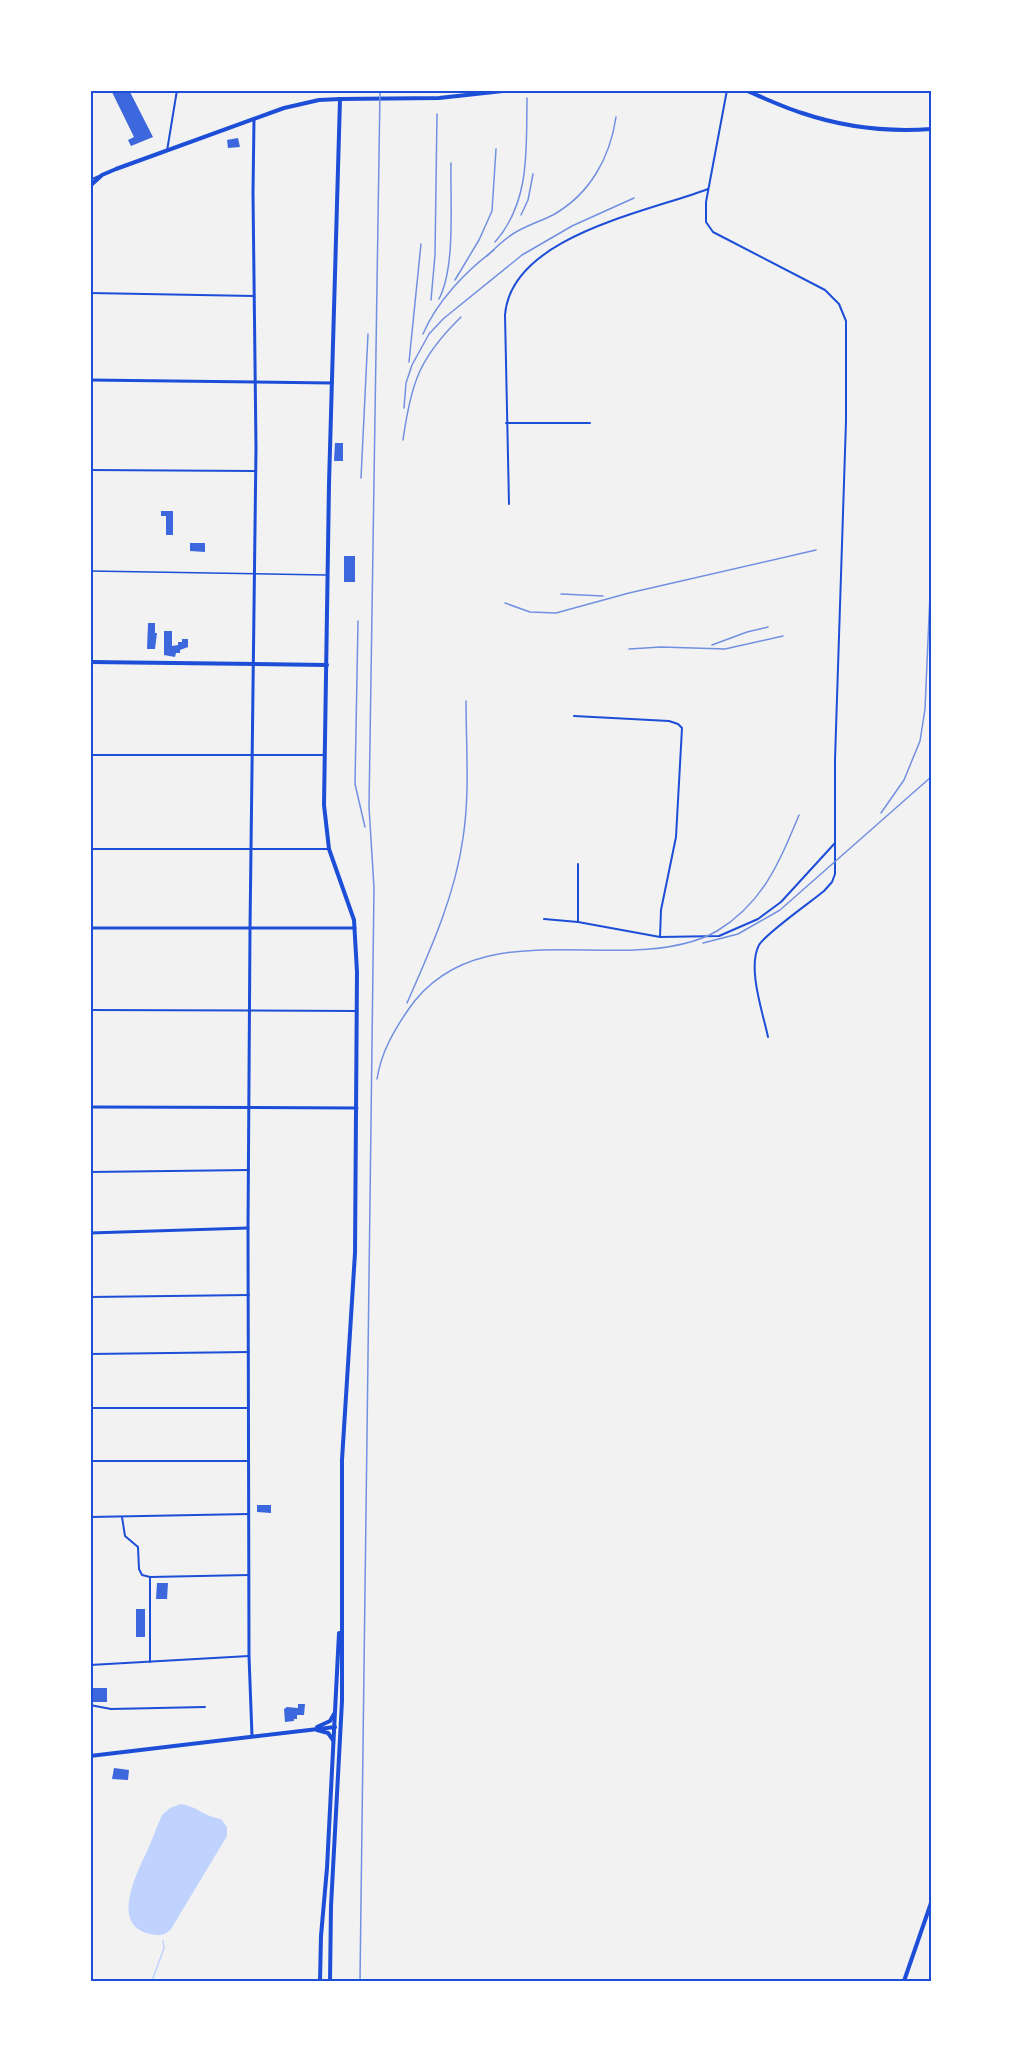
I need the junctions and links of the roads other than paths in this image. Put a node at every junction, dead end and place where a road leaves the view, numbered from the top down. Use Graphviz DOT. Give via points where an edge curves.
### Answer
graph roads {
  1 [pos="177,90"];
  2 [pos="513,90"];
  3 [pos="727,90"];
  4 [pos="746,90"];
  5 [pos="340,99"];
  6 [pos="254,119"];
  7 [pos="931,129"];
  8 [pos="167,151"];
  9 [pos="102,175"];
  10 [pos="90,180"];
  11 [pos="90,186"];
  12 [pos="708,189"];
  13 [pos="90,293"];
  14 [pos="254,296"];
  15 [pos="90,380"];
  16 [pos="255,382"];
  17 [pos="332,383"];
  18 [pos="506,423"];
  19 [pos="590,423"];
  20 [pos="90,470"];
  21 [pos="255,471"];
  22 [pos="509,504"];
  23 [pos="90,571"];
  24 [pos="254,574"];
  25 [pos="328,575"];
  26 [pos="90,662"];
  27 [pos="253,664"];
  28 [pos="327,665"];
  29 [pos="574,717"];
  30 [pos="90,755"];
  31 [pos="325,755"];
  32 [pos="252,756"];
  33 [pos="835,843"];
  34 [pos="250,848"];
  35 [pos="90,849"];
  36 [pos="329,849"];
  37 [pos="578,864"];
  38 [pos="544,919"];
  39 [pos="578,922"];
  40 [pos="90,928"];
  41 [pos="355,928"];
  42 [pos="249,929"];
  43 [pos="660,937"];
  44 [pos="90,1010"];
  45 [pos="250,1011"];
  46 [pos="357,1011"];
  47 [pos="768,1038"];
  48 [pos="90,1107"];
  49 [pos="250,1107"];
  50 [pos="357,1108"];
  51 [pos="249,1170"];
  52 [pos="90,1172"];
  53 [pos="249,1228"];
  54 [pos="90,1233"];
  55 [pos="249,1295"];
  56 [pos="90,1297"];
  57 [pos="249,1352"];
  58 [pos="90,1354"];
  59 [pos="90,1408"];
  60 [pos="249,1408"];
  61 [pos="90,1461"];
  62 [pos="249,1461"];
  63 [pos="249,1514"];
  64 [pos="90,1517"];
  65 [pos="122,1517"];
  66 [pos="249,1575"];
  67 [pos="150,1577"];
  68 [pos="341,1615"];
  69 [pos="249,1656"];
  70 [pos="150,1662"];
  71 [pos="90,1665"];
  72 [pos="90,1705"];
  73 [pos="336,1706"];
  74 [pos="205,1707"];
  75 [pos="338,1727"];
  76 [pos="308,1730"];
  77 [pos="252,1736"];
  78 [pos="334,1747"];
  79 [pos="90,1756"];
  80 [pos="931,1903"];
  81 [pos="320,1981"];
  82 [pos="330,1981"];
  83 [pos="904,1981"];
  1 -- 8 [label="street"];
  2 -- 5 [label="main road" via="439,98"];
  3 -- 12 [label="street"];
  4 -- 7 [label="main road" via="834,122 886,129"];
  5 -- 6 [label="main road" via="312,101"];
  5 -- 17 [label="main road"];
  6 -- 8 [label="main road"];
  6 -- 14 [label="street"];
  8 -- 9 [label="main road"];
  9 -- 10 [label="street"];
  9 -- 11 [label="main road"];
  12 -- 18 [label="street" via="576,236 543,255 520,277 511,289 506,309"];
  12 -- 33 [label="street" via="705,217 713,232 825,290 845,316"];
  13 -- 14 [label="street"];
  14 -- 16 [label="street"];
  15 -- 16 [label="street"];
  16 -- 17 [label="street"];
  16 -- 21 [label="street"];
  17 -- 25 [label="main road"];
  18 -- 19 [label="street"];
  18 -- 22 [label="street"];
  20 -- 21 [label="street"];
  21 -- 24 [label="street"];
  23 -- 24 [label="street"];
  24 -- 25 [label="street"];
  24 -- 27 [label="street"];
  25 -- 28 [label="main road"];
  26 -- 27 [label="main road"];
  27 -- 28 [label="main road"];
  27 -- 32 [label="street"];
  28 -- 31 [label="main road"];
  29 -- 43 [label="street" via="669,721 682,728 676,837 661,910"];
  30 -- 32 [label="street"];
  31 -- 32 [label="street"];
  31 -- 36 [label="main road" via="324,812"];
  32 -- 34 [label="street"];
  33 -- 43 [label="street" via="792,892 758,919 719,936"];
  33 -- 47 [label="street" via="835,874 830,885 758,948 756,980"];
  34 -- 35 [label="street"];
  34 -- 36 [label="street"];
  34 -- 42 [label="street"];
  36 -- 41 [label="main road"];
  37 -- 39 [label="street"];
  38 -- 39 [label="street"];
  39 -- 43 [label="street"];
  40 -- 42 [label="street"];
  41 -- 42 [label="street"];
  41 -- 46 [label="main road"];
  42 -- 45 [label="street"];
  44 -- 45 [label="street"];
  45 -- 46 [label="street"];
  45 -- 49 [label="street"];
  46 -- 50 [label="main road"];
  48 -- 49 [label="street"];
  49 -- 50 [label="street"];
  49 -- 51 [label="street"];
  50 -- 68 [label="main road" via="355,1253 342,1460"];
  51 -- 52 [label="street"];
  51 -- 53 [label="street"];
  53 -- 54 [label="street"];
  53 -- 55 [label="street"];
  55 -- 56 [label="street"];
  55 -- 57 [label="street"];
  57 -- 58 [label="street"];
  57 -- 60 [label="street"];
  59 -- 60 [label="street"];
  60 -- 62 [label="street"];
  61 -- 62 [label="street"];
  62 -- 63 [label="street"];
  63 -- 65 [label="street"];
  63 -- 66 [label="street"];
  64 -- 65 [label="street"];
  65 -- 67 [label="street" via="126,1536 138,1547 140,1572"];
  66 -- 67 [label="street"];
  66 -- 69 [label="street"];
  67 -- 70 [label="street"];
  68 -- 73 [label="main road"];
  68 -- 75 [label="main road"];
  69 -- 70 [label="street"];
  69 -- 77 [label="street"];
  70 -- 71 [label="street"];
  72 -- 74 [label="street" via="119,1710"];
  73 -- 75 [label="main road"];
  73 -- 76 [label="main road" via="330,1721"];
  75 -- 76 [label="main road"];
  75 -- 78 [label="main road"];
  75 -- 82 [label="main road"];
  76 -- 77 [label="main road"];
  76 -- 78 [label="main road" via="328,1733"];
  77 -- 79 [label="main road"];
  78 -- 81 [label="main road"];
  80 -- 83 [label="main road"];
}
